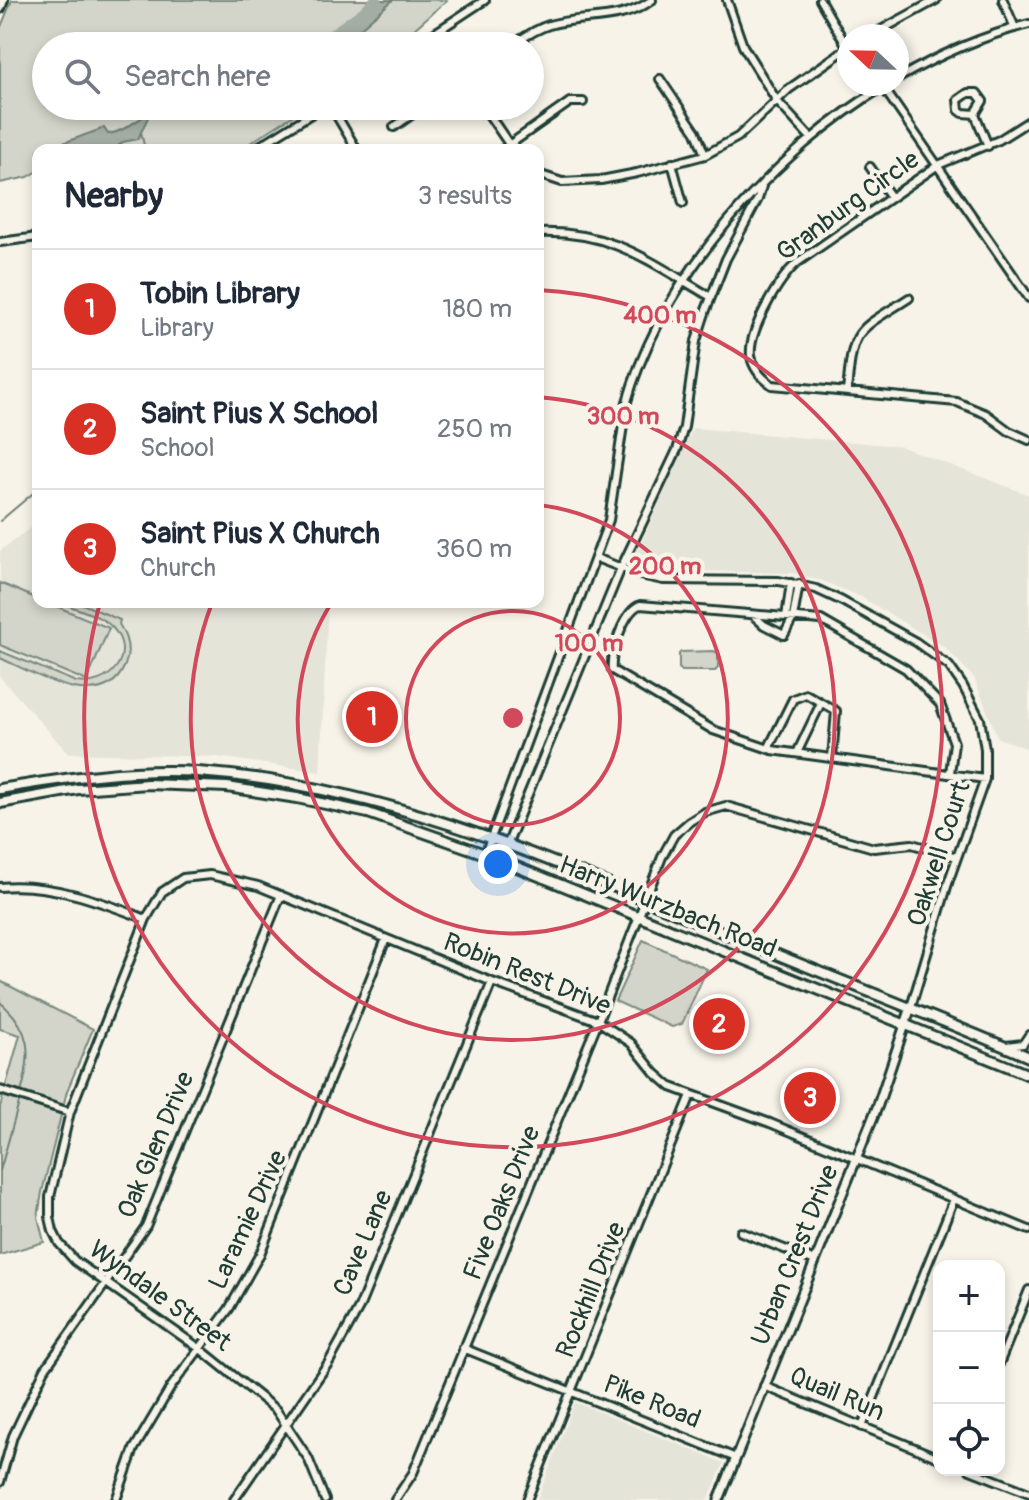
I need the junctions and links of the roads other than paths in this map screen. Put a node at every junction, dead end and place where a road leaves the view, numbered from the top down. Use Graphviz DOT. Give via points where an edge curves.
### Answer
graph roads {
  1 [pos="3,0"];
  2 [pos="485,0"];
  3 [pos="652,0"];
  4 [pos="727,0"];
  5 [pos="820,0"];
  6 [pos="914,0"];
  7 [pos="936,0"];
  8 [pos="1003,0"];
  9 [pos="0,8"];
  10 [pos="920,10"];
  11 [pos="893,24"];
  12 [pos="1029,24"];
  13 [pos="837,28"];
  14 [pos="1015,28"];
  15 [pos="436,32"];
  16 [pos="533,32"];
  17 [pos="837,55"];
  18 [pos="909,73"];
  19 [pos="660,79"];
  20 [pos="868,96"];
  21 [pos="893,96"];
  22 [pos="777,101"];
  23 [pos="583,102"];
  24 [pos="975,114"];
  25 [pos="301,120"];
  26 [pos="339,120"];
  27 [pos="404,120"];
  28 [pos="493,120"];
  29 [pos="1029,121"];
  30 [pos="394,127"];
  31 [pos="811,138"];
  32 [pos="263,144"];
  33 [pos="353,144"];
  34 [pos="509,144"];
  35 [pos="515,144"];
  36 [pos="988,146"];
  37 [pos="705,155"];
  38 [pos="672,163"];
  39 [pos="938,165"];
  40 [pos="870,167"];
  41 [pos="544,176"];
  42 [pos="762,186"];
  43 [pos="891,197"];
  44 [pos="683,203"];
  45 [pos="724,226"];
  46 [pos="544,233"];
  47 [pos="737,235"];
  48 [pos="32,238"];
  49 [pos="0,242"];
  50 [pos="684,282"];
  51 [pos="711,297"];
  52 [pos="909,298"];
  53 [pos="1029,298"];
  54 [pos="847,392"];
  55 [pos="1029,440"];
  56 [pos="596,558"];
  57 [pos="621,568"];
  58 [pos="795,584"];
  59 [pos="754,616"];
  60 [pos="789,618"];
  61 [pos="821,703"];
  62 [pos="768,749"];
  63 [pos="797,753"];
  64 [pos="832,758"];
  65 [pos="113,773"];
  66 [pos="950,773"];
  67 [pos="985,779"];
  68 [pos="261,780"];
  69 [pos="114,786"];
  70 [pos="0,789"];
  71 [pos="259,792"];
  72 [pos="370,800"];
  73 [pos="0,803"];
  74 [pos="396,807"];
  75 [pos="368,813"];
  76 [pos="393,820"];
  77 [pos="491,838"];
  78 [pos="508,844"];
  79 [pos="485,854"];
  80 [pos="957,857"];
  81 [pos="501,860"];
  82 [pos="0,887"];
  83 [pos="281,895"];
  84 [pos="645,900"];
  85 [pos="638,917"];
  86 [pos="146,919"];
  87 [pos="386,939"];
  88 [pos="492,982"];
  89 [pos="911,1007"];
  90 [pos="598,1021"];
  91 [pos="904,1024"];
  92 [pos="1029,1035"];
  93 [pos="1003,1046"];
  94 [pos="1029,1057"];
  95 [pos="1029,1075"];
  96 [pos="1,1091"];
  97 [pos="691,1095"];
  98 [pos="70,1112"];
  99 [pos="856,1160"];
  100 [pos="954,1199"];
  101 [pos="1029,1230"];
  102 [pos="741,1232"];
  103 [pos="815,1261"];
  104 [pos="104,1282"];
  105 [pos="1029,1290"];
  106 [pos="199,1348"];
  107 [pos="463,1348"];
  108 [pos="1005,1349"];
  109 [pos="764,1386"];
  110 [pos="572,1390"];
  111 [pos="285,1423"];
  112 [pos="862,1427"];
  113 [pos="933,1456"];
  114 [pos="736,1458"];
  115 [pos="985,1476"];
  116 [pos="0,1482"];
  117 [pos="1029,1493"];
  118 [pos="116,1500"];
  119 [pos="234,1500"];
  120 [pos="325,1500"];
  121 [pos="395,1500"];
  122 [pos="527,1500"];
  123 [pos="719,1500"];
  1 -- 9 [label="main road"];
  2 -- 15 [label="street"];
  3 -- 16 [label="street" via="619,16 553,23"];
  4 -- 22 [label="street" via="743,46"];
  5 -- 13 [label="street"];
  6 -- 10 [label="street"];
  7 -- 10 [label="street"];
  8 -- 14 [label="street"];
  10 -- 11 [label="street"];
  12 -- 14 [label="street"];
  14 -- 18 [label="street"];
  17 -- 22 [label="street"];
  19 -- 37 [label="street"];
  20 -- 31 [label="street"];
  21 -- 39 [label="street"];
  22 -- 31 [label="street"];
  22 -- 37 [label="street" via="738,137"];
  23 -- 35 [label="street" via="570,102"];
  24 -- 24 [label="street" via="959,110 958,100 968,93 977,93 983,101"];
  24 -- 36 [label="street"];
  25 -- 32 [label="street"];
  26 -- 33 [label="street"];
  27 -- 30 [label="street"];
  28 -- 34 [label="street"];
  29 -- 36 [label="street, Granburg Circle"];
  31 -- 42 [label="street"];
  36 -- 39 [label="street, Granburg Circle"];
  37 -- 38 [label="street"];
  38 -- 41 [label="street" via="587,182"];
  38 -- 44 [label="street"];
  39 -- 43 [label="street, Granburg Circle"];
  39 -- 53 [label="street"];
  40 -- 43 [label="street"];
  42 -- 45 [label="street"];
  42 -- 47 [label="street"];
  43 -- 54 [label="street, Granburg Circle" via="788,270 752,344 756,370 772,385"];
  45 -- 47 [label="street"];
  45 -- 50 [label="street"];
  46 -- 50 [label="street" via="568,232 612,242"];
  47 -- 51 [label="street"];
  48 -- 49 [label="street"];
  50 -- 51 [label="street"];
  50 -- 56 [label="street" via="631,386 614,496"];
  51 -- 57 [label="street" via="696,341 677,450"];
  52 -- 54 [label="street" via="857,334"];
  54 -- 55 [label="street, Granburg Circle" via="957,402"];
  56 -- 57 [label="street, Oakwell Court"];
  56 -- 77 [label="street"];
  57 -- 58 [label="street, Oakwell Court" via="663,580"];
  57 -- 78 [label="street"];
  58 -- 60 [label="street"];
  58 -- 67 [label="street, Oakwell Court" via="842,601 949,666 980,719"];
  59 -- 60 [label="street"];
  59 -- 60 [label="street" via="784,635"];
  59 -- 62 [label="street" via="640,605 630,612 610,657 612,670 713,730"];
  60 -- 66 [label="street" via="821,620 906,669 940,704 949,723 954,743"];
  61 -- 62 [label="street" via="806,694 793,699"];
  61 -- 63 [label="street"];
  61 -- 64 [label="street" via="836,711"];
  62 -- 63 [label="street"];
  63 -- 64 [label="street"];
  64 -- 66 [label="street"];
  65 -- 68 [label="main road, Harry Wurzbach Road" via="197,772"];
  65 -- 69 [label="street"];
  65 -- 70 [label="main road, Harry Wurzbach Road"];
  66 -- 67 [label="street"];
  67 -- 80 [label="street, Oakwell Court"];
  68 -- 71 [label="street"];
  68 -- 72 [label="main road, Harry Wurzbach Road"];
  69 -- 71 [label="main road, Harry Wurzbach Road"];
  69 -- 73 [label="main road, Harry Wurzbach Road"];
  71 -- 75 [label="main road, Harry Wurzbach Road"];
  72 -- 74 [label="main road, Harry Wurzbach Road"];
  72 -- 75 [label="street"];
  74 -- 76 [label="street"];
  74 -- 77 [label="main road, Harry Wurzbach Road"];
  75 -- 76 [label="main road, Harry Wurzbach Road"];
  76 -- 79 [label="main road, Harry Wurzbach Road"];
  77 -- 78 [label="main road, Harry Wurzbach Road"];
  77 -- 79 [label="street"];
  78 -- 81 [label="street"];
  78 -- 84 [label="main road, Harry Wurzbach Road"];
  79 -- 81 [label="main road, Harry Wurzbach Road"];
  80 -- 84 [label="street, Five Oaks Drive" via="912,844 874,848 719,807 674,835"];
  80 -- 89 [label="street, Oakwell Court"];
  81 -- 85 [label="main road, Harry Wurzbach Road"];
  82 -- 86 [label="street" via="73,895"];
  83 -- 86 [label="street, Robin Rest Drive" via="243,881 192,876 162,892"];
  83 -- 87 [label="street, Robin Rest Drive"];
  83 -- 104 [label="street, Oak Glen Drive" via="146,1226"];
  84 -- 85 [label="street, Five Oaks Drive"];
  84 -- 89 [label="main road, Harry Wurzbach Road"];
  85 -- 90 [label="street, Five Oaks Drive"];
  85 -- 91 [label="main road, Harry Wurzbach Road"];
  86 -- 98 [label="street, Wyndale Street"];
  87 -- 88 [label="street, Robin Rest Drive"];
  87 -- 106 [label="street, Laramie Drive" via="260,1254"];
  88 -- 90 [label="street, Robin Rest Drive"];
  88 -- 111 [label="street, Cave Lane" via="359,1308"];
  89 -- 91 [label="street, Urban Crest Drive"];
  89 -- 93 [label="main road, Harry Wurzbach Road"];
  90 -- 97 [label="street, Robin Rest Drive" via="631,1043 662,1080"];
  90 -- 107 [label="street, Five Oaks Drive"];
  91 -- 95 [label="main road, Harry Wurzbach Road"];
  91 -- 99 [label="street, Urban Crest Drive"];
  92 -- 93 [label="street" via="1018,1047"];
  93 -- 94 [label="main road, Harry Wurzbach Road"];
  96 -- 98 [label="street"];
  97 -- 99 [label="street, Robin Rest Drive"];
  97 -- 110 [label="street, Rockhill Drive"];
  98 -- 104 [label="street, Wyndale Street" via="50,1217 67,1253"];
  99 -- 100 [label="street, Robin Rest Drive"];
  99 -- 103 [label="street, Urban Crest Drive"];
  100 -- 101 [label="street, Robin Rest Drive"];
  100 -- 112 [label="street"];
  102 -- 103 [label="street"];
  103 -- 109 [label="street, Urban Crest Drive"];
  104 -- 106 [label="street, Wyndale Street"];
  104 -- 116 [label="street, Oak Glen Drive" via="27,1401"];
  105 -- 108 [label="street"];
  106 -- 111 [label="street, Wyndale Street" via="254,1390"];
  106 -- 118 [label="street, Laramie Drive" via="134,1449"];
  107 -- 110 [label="street, Pike Road"];
  107 -- 121 [label="street, Five Oaks Drive" via="413,1473"];
  109 -- 112 [label="street, Quail Run"];
  109 -- 114 [label="street, Urban Crest Drive"];
  110 -- 114 [label="street, Pike Road"];
  110 -- 122 [label="street, Rockhill Drive"];
  111 -- 119 [label="street, Cave Lane"];
  111 -- 120 [label="street, Wyndale Street" via="308,1458"];
  112 -- 113 [label="street, Quail Run"];
  114 -- 123 [label="street, Urban Crest Drive"];
  115 -- 117 [label="street"];
}
